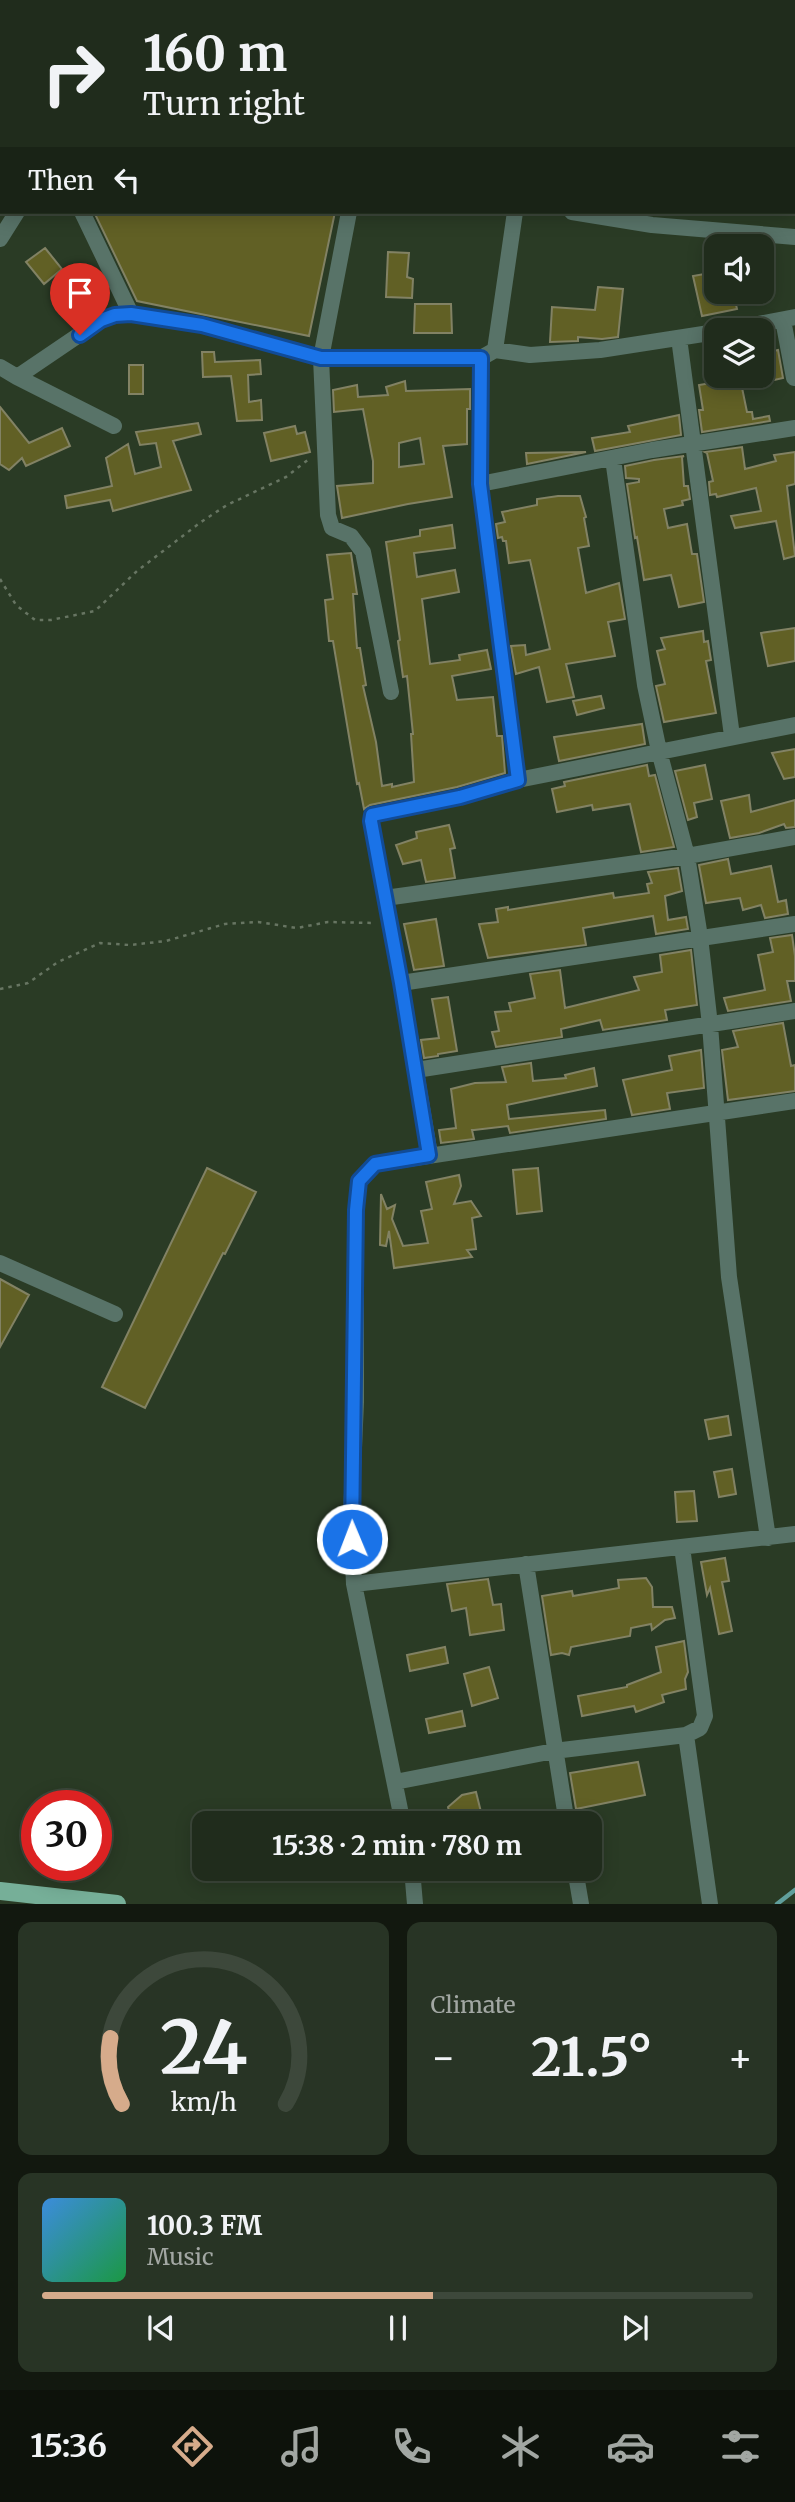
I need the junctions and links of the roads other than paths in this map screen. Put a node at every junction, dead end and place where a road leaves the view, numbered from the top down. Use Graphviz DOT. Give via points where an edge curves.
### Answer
graph roads {
  1 [pos="16,214"];
  2 [pos="83,214"];
  3 [pos="349,214"];
  4 [pos="515,214"];
  5 [pos="606,214"];
  6 [pos="652,218"];
  7 [pos="795,237"];
  8 [pos="0,239"];
  9 [pos="131,314"];
  10 [pos="789,319"];
  11 [pos="704,334"];
  12 [pos="679,338"];
  13 [pos="488,354"];
  14 [pos="321,358"];
  15 [pos="0,368"];
  16 [pos="18,377"];
  17 [pos="794,378"];
  18 [pos="114,426"];
  19 [pos="795,428"];
  20 [pos="695,444"];
  21 [pos="613,458"];
  22 [pos="480,484"];
  23 [pos="391,692"];
  24 [pos="795,725"];
  25 [pos="732,736"];
  26 [pos="659,751"];
  27 [pos="518,780"];
  28 [pos="795,837"];
  29 [pos="687,856"];
  30 [pos="385,898"];
  31 [pos="795,924"];
  32 [pos="700,937"];
  33 [pos="401,983"];
  34 [pos="795,1011"];
  35 [pos="710,1024"];
  36 [pos="416,1070"];
  37 [pos="795,1101"];
  38 [pos="717,1113"];
  39 [pos="429,1155"];
  40 [pos="0,1263"];
  41 [pos="115,1314"];
  42 [pos="795,1534"];
  43 [pos="768,1538"];
  44 [pos="682,1547"];
  45 [pos="526,1564"];
  46 [pos="354,1584"];
  47 [pos="686,1735"];
  48 [pos="554,1751"];
  49 [pos="395,1782"];
  50 [pos="401,1811"];
  51 [pos="565,1811"];
  52 [pos="413,1881"];
  53 [pos="577,1881"];
  54 [pos="0,1891"];
  55 [pos="117,1903"];
  56 [pos="415,1903"];
  57 [pos="581,1903"];
  58 [pos="710,1903"];
  1 -- 8 [label="street"];
  2 -- 9 [label="street"];
  3 -- 14 [label="street"];
  4 -- 13 [label="street"];
  5 -- 6 [label="street"];
  6 -- 7 [label="street"];
  9 -- 14 [label="street" via="202,325"];
  9 -- 16 [label="street" via="101,320"];
  10 -- 17 [label="street"];
  11 -- 12 [label="street"];
  12 -- 13 [label="street" via="600,350"];
  12 -- 20 [label="street"];
  13 -- 14 [label="street"];
  13 -- 22 [label="street"];
  14 -- 23 [label="street" via="328,515 332,528 351,536 363,552"];
  15 -- 16 [label="street"];
  16 -- 18 [label="street"];
  19 -- 20 [label="street"];
  20 -- 21 [label="street"];
  20 -- 25 [label="street"];
  21 -- 22 [label="street"];
  21 -- 26 [label="street" via="645,685"];
  22 -- 27 [label="street"];
  24 -- 25 [label="street"];
  25 -- 26 [label="street"];
  26 -- 27 [label="street"];
  26 -- 29 [label="street"];
  27 -- 30 [label="street" via="372,815"];
  28 -- 29 [label="street"];
  29 -- 30 [label="street"];
  29 -- 32 [label="street"];
  30 -- 33 [label="street"];
  31 -- 32 [label="street"];
  32 -- 33 [label="street"];
  32 -- 35 [label="street"];
  33 -- 36 [label="street"];
  34 -- 35 [label="street"];
  35 -- 36 [label="street"];
  35 -- 38 [label="street"];
  36 -- 39 [label="street"];
  37 -- 38 [label="street"];
  38 -- 39 [label="street"];
  38 -- 43 [label="street" via="729,1278"];
  39 -- 46 [label="street" via="375,1164 359,1181 351,1516"];
  40 -- 41 [label="street"];
  42 -- 43 [label="street"];
  43 -- 44 [label="street"];
  44 -- 45 [label="street"];
  44 -- 47 [label="street" via="705,1716 700,1728"];
  45 -- 46 [label="street"];
  45 -- 48 [label="street"];
  46 -- 49 [label="street"];
  47 -- 48 [label="street"];
  47 -- 58 [label="street"];
  48 -- 49 [label="street"];
  48 -- 51 [label="street"];
  49 -- 50 [label="street"];
  52 -- 56 [label="street"];
  53 -- 57 [label="street"];
  54 -- 55 [label="main road"];
}
